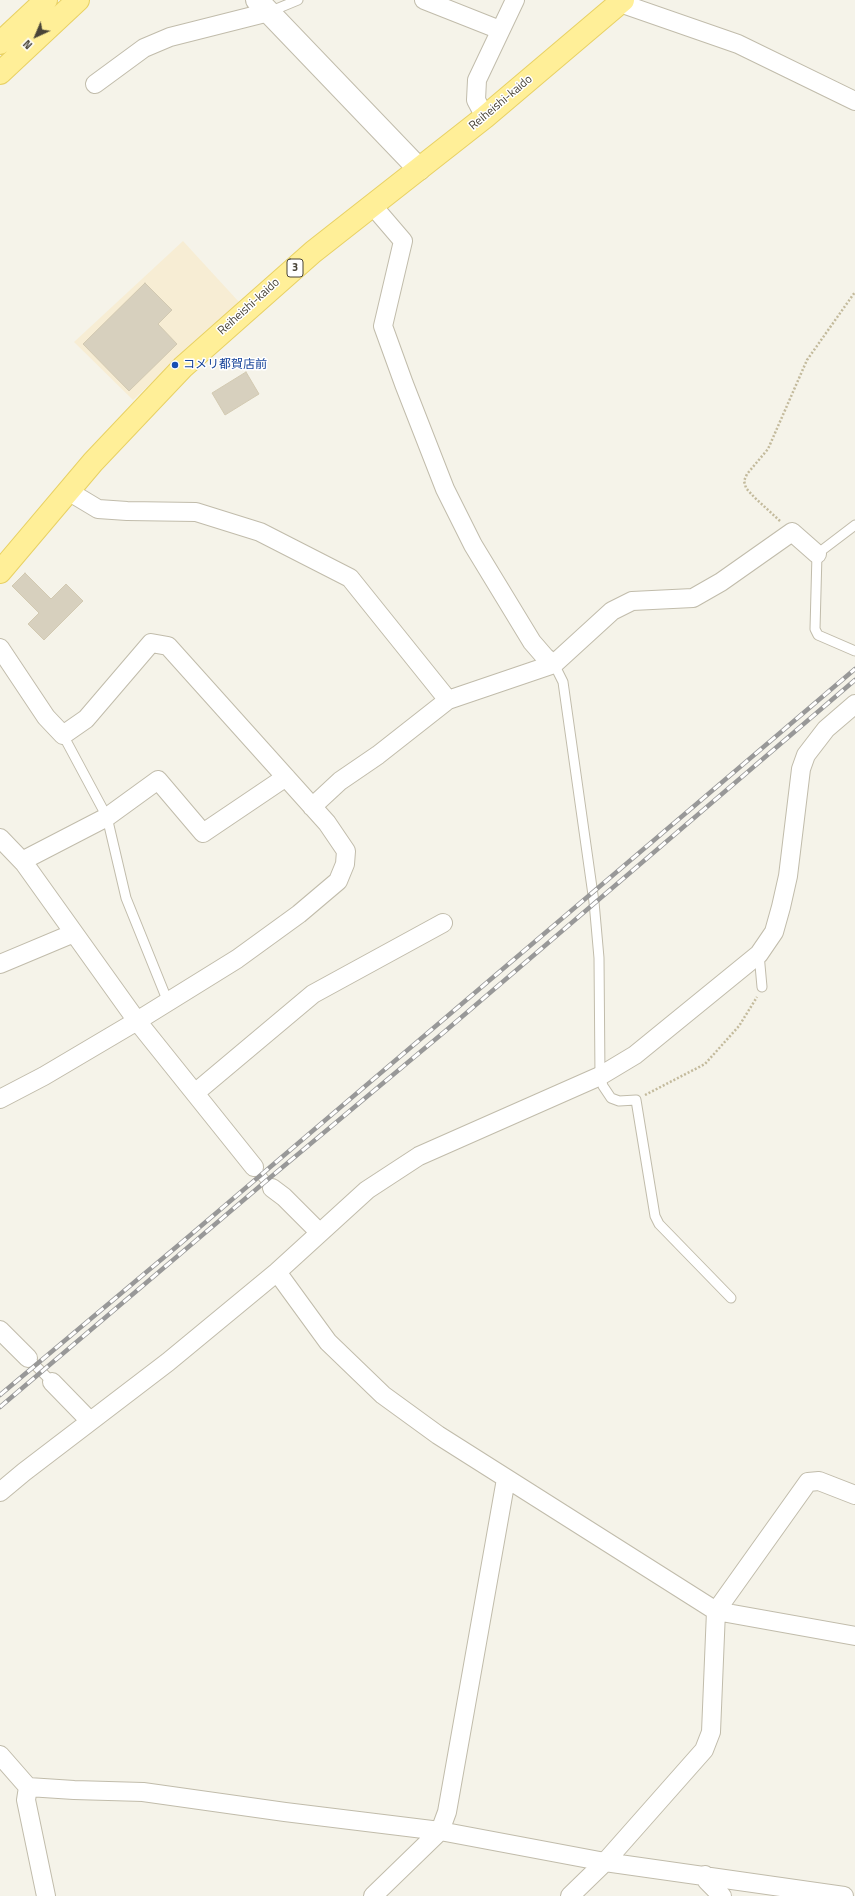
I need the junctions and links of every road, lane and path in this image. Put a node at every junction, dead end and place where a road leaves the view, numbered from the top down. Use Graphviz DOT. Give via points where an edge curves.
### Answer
graph roads {
  1 [pos="46,0"];
  2 [pos="78,0"];
  3 [pos="298,0"];
  4 [pos="424,0"];
  5 [pos="515,0"];
  6 [pos="621,2"];
  7 [pos="263,6"];
  8 [pos="500,30"];
  9 [pos="0,43"];
  10 [pos="0,73"];
  11 [pos="95,84"];
  12 [pos="855,101"];
  13 [pos="485,117"];
  14 [pos="419,169"];
  15 [pos="373,206"];
  16 [pos="855,292"];
  17 [pos="68,491"];
  18 [pos="855,525"];
  19 [pos="792,532"];
  20 [pos="817,554"];
  21 [pos="0,572"];
  22 [pos="0,648"];
  23 [pos="855,651"];
  24 [pos="554,664"];
  25 [pos="448,700"];
  26 [pos="855,704"];
  27 [pos="63,735"];
  28 [pos="286,777"];
  29 [pos="312,807"];
  30 [pos="107,817"];
  31 [pos="0,838"];
  32 [pos="22,861"];
  33 [pos="443,923"];
  34 [pos="74,933"];
  35 [pos="759,954"];
  36 [pos="0,964"];
  37 [pos="762,987"];
  38 [pos="168,1002"];
  39 [pos="137,1021"];
  40 [pos="600,1076"];
  41 [pos="195,1093"];
  42 [pos="0,1099"];
  43 [pos="636,1100"];
  44 [pos="254,1167"];
  45 [pos="272,1188"];
  46 [pos="320,1233"];
  47 [pos="277,1272"];
  48 [pos="731,1298"];
  49 [pos="0,1330"];
  50 [pos="28,1358"];
  51 [pos="52,1382"];
  52 [pos="90,1421"];
  53 [pos="506,1479"];
  54 [pos="0,1492"];
  55 [pos="855,1496"];
  56 [pos="716,1611"];
  57 [pos="855,1636"];
  58 [pos="0,1755"];
  59 [pos="28,1787"];
  60 [pos="440,1831"];
  61 [pos="605,1862"];
  62 [pos="705,1875"];
  63 [pos="46,1896"];
  64 [pos="373,1896"];
  65 [pos="570,1896"];
  66 [pos="722,1896"];
  67 [pos="844,1896"];
  1 -- 9 [label="main road"];
  2 -- 10 [label="main road"];
  3 -- 7 [label="lane"];
  4 -- 8 [label="street"];
  5 -- 8 [label="street"];
  6 -- 12 [label="street" via="738,44"];
  6 -- 13 [label="main road, Reiheishi-kaido / 3"];
  7 -- 11 [label="street" via="144,48"];
  7 -- 14 [label="street"];
  8 -- 13 [label="street" via="477,80 476,100"];
  13 -- 14 [label="main road, Reiheishi-kaido / 3"];
  14 -- 15 [label="main road, Reiheishi-kaido / 3"];
  15 -- 17 [label="main road, Reiheishi-kaido / 3" via="271,288 183,367 92,462"];
  15 -- 24 [label="street" via="403,241 384,326 439,475 473,545 532,642 544,657"];
  16 -- 19 [label="path" via="807,360 768,449 744,481 746,488 754,497"];
  17 -- 21 [label="main road, Reiheishi-kaido / 3"];
  17 -- 25 [label="street" via="98,509 196,512 260,532 350,578"];
  18 -- 20 [label="lane"];
  19 -- 20 [label="street"];
  19 -- 24 [label="street" via="721,582 693,598 641,599 612,611"];
  20 -- 23 [label="lane" via="816,630 818,634"];
  22 -- 27 [label="street" via="46,717"];
  24 -- 25 [label="street"];
  24 -- 40 [label="lane" via="563,682 594,902 599,958"];
  25 -- 29 [label="street" via="340,781"];
  26 -- 35 [label="street" via="826,729 806,755 801,769 788,876 781,907 774,932"];
  27 -- 28 [label="street" via="86,720 150,643 168,646"];
  27 -- 30 [label="lane"];
  28 -- 29 [label="street"];
  28 -- 30 [label="street" via="202,833 158,780"];
  29 -- 38 [label="street" via="327,823 346,851 345,864 338,881 237,960"];
  30 -- 32 [label="street"];
  30 -- 38 [label="lane" via="126,898"];
  31 -- 32 [label="street"];
  32 -- 34 [label="street"];
  33 -- 41 [label="street" via="314,994"];
  34 -- 36 [label="street"];
  34 -- 39 [label="street"];
  35 -- 37 [label="lane"];
  35 -- 40 [label="street" via="635,1055"];
  37 -- 43 [label="path" via="739,1026 705,1064"];
  38 -- 39 [label="street"];
  39 -- 41 [label="street"];
  39 -- 42 [label="street"];
  40 -- 43 [label="lane" via="611,1098 619,1101"];
  40 -- 46 [label="street" via="419,1156 367,1190"];
  41 -- 44 [label="street"];
  43 -- 48 [label="lane" via="655,1216 659,1224"];
  44 -- 45 [label="lane"];
  45 -- 46 [label="street"];
  46 -- 47 [label="street"];
  47 -- 52 [label="street" via="168,1362"];
  47 -- 53 [label="street" via="328,1342 383,1395 438,1435"];
  49 -- 50 [label="street"];
  50 -- 51 [label="lane"];
  51 -- 52 [label="street"];
  52 -- 54 [label="street"];
  53 -- 56 [label="street"];
  53 -- 60 [label="street" via="447,1812"];
  55 -- 56 [label="street" via="819,1481 808,1482"];
  56 -- 57 [label="street"];
  56 -- 61 [label="street" via="711,1732 704,1750"];
  58 -- 59 [label="street"];
  59 -- 60 [label="street" via="143,1792"];
  59 -- 63 [label="street" via="26,1800"];
  60 -- 61 [label="street"];
  60 -- 64 [label="street"];
  61 -- 62 [label="street"];
  61 -- 65 [label="street"];
  62 -- 66 [label="street" via="707,1881"];
  62 -- 67 [label="street"];
}
